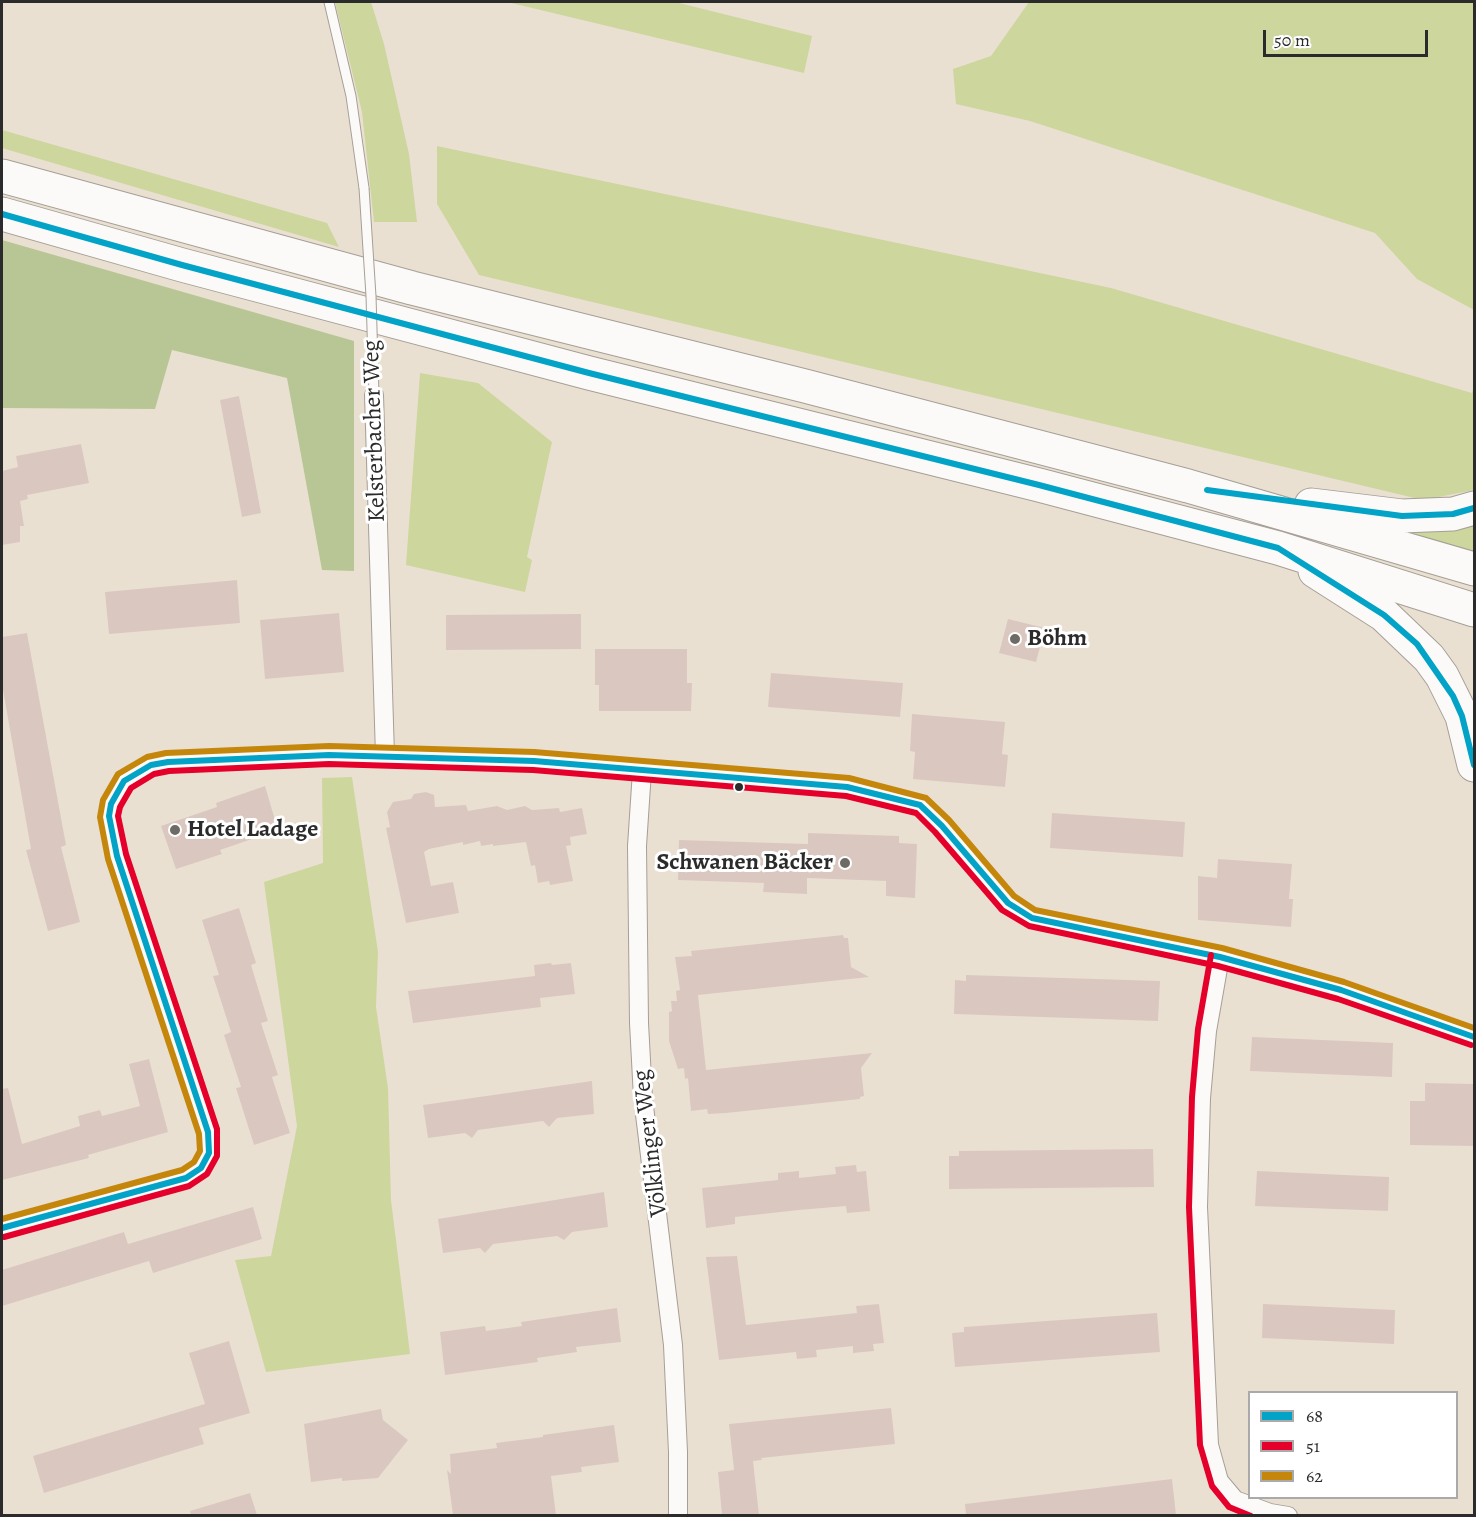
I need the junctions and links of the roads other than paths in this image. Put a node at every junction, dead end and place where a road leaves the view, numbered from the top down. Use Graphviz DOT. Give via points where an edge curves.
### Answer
graph roads {
  1 [pos="329,2"];
  2 [pos="2,176"];
  3 [pos="2,214"];
  4 [pos="374,395"];
  5 [pos="1188,486"];
  6 [pos="1474,508"];
  7 [pos="1278,548"];
  8 [pos="1474,570"];
  9 [pos="1474,610"];
  10 [pos="385,756"];
  11 [pos="1474,765"];
  12 [pos="642,771"];
  13 [pos="1221,957"];
  14 [pos="1474,1037"];
  15 [pos="2,1228"];
  16 [pos="678,1515"];
  17 [pos="1288,1515"];
  1 -- 4 [label="lane, Kelsterbacher Weg, bridge" via="351,96 364,188"];
  2 -- 5 [label="highway" via="390,282"];
  3 -- 7 [label="highway" via="182,266 589,373"];
  4 -- 10 [label="street, Kelsterbacher Weg"];
  5 -- 6 [label="highway" via="1402,516 1442,515"];
  5 -- 8 [label="highway"];
  7 -- 9 [label="highway"];
  7 -- 11 [label="highway" via="1384,615 1429,658 1462,716"];
  10 -- 12 [label="street" via="534,761"];
  10 -- 15 [label="street" via="191,759 151,765 124,781 111,804 111,831 208,1132 209,1153 201,1168 186,1178"];
  12 -- 13 [label="street" via="847,787 920,805 1008,903 1032,918"];
  12 -- 16 [label="street, Völklinger Weg" via="637,846 639,1023 673,1344"];
  13 -- 14 [label="street" via="1341,990"];
  13 -- 17 [label="street" via="1206,1042 1197,1207 1209,1446 1219,1481 1234,1500"];
}
